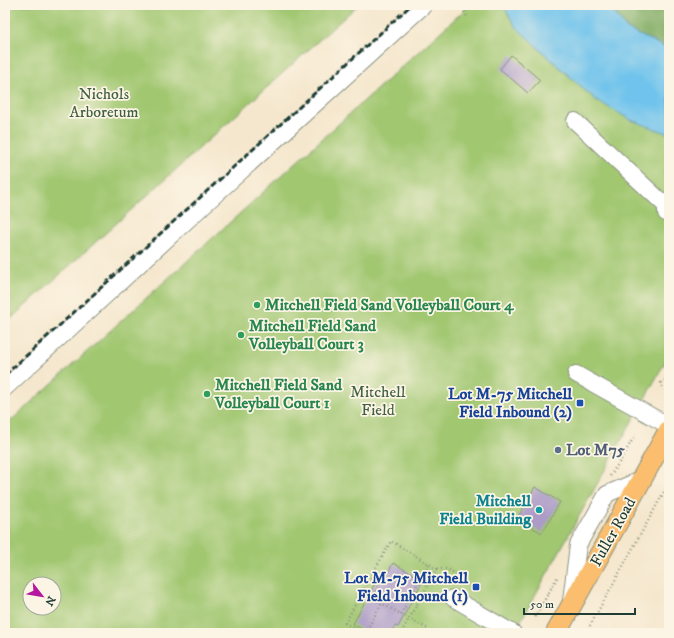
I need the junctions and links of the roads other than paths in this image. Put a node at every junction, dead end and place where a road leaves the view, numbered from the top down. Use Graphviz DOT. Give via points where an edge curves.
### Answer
graph roads {
  1 [pos="424,5"];
  2 [pos="575,121"];
  3 [pos="666,213"];
  4 [pos="576,374"];
  5 [pos="5,388"];
  6 [pos="669,426"];
  7 [pos="669,430"];
  8 [pos="453,598"];
  9 [pos="513,633"];
  10 [pos="556,633"];
  1 -- 5 [label="lane"];
  2 -- 3 [label="lane" via="666,206"];
  4 -- 6 [label="lane"];
  7 -- 10 [label="main road, Fuller Road"];
  8 -- 9 [label="lane"];
}
